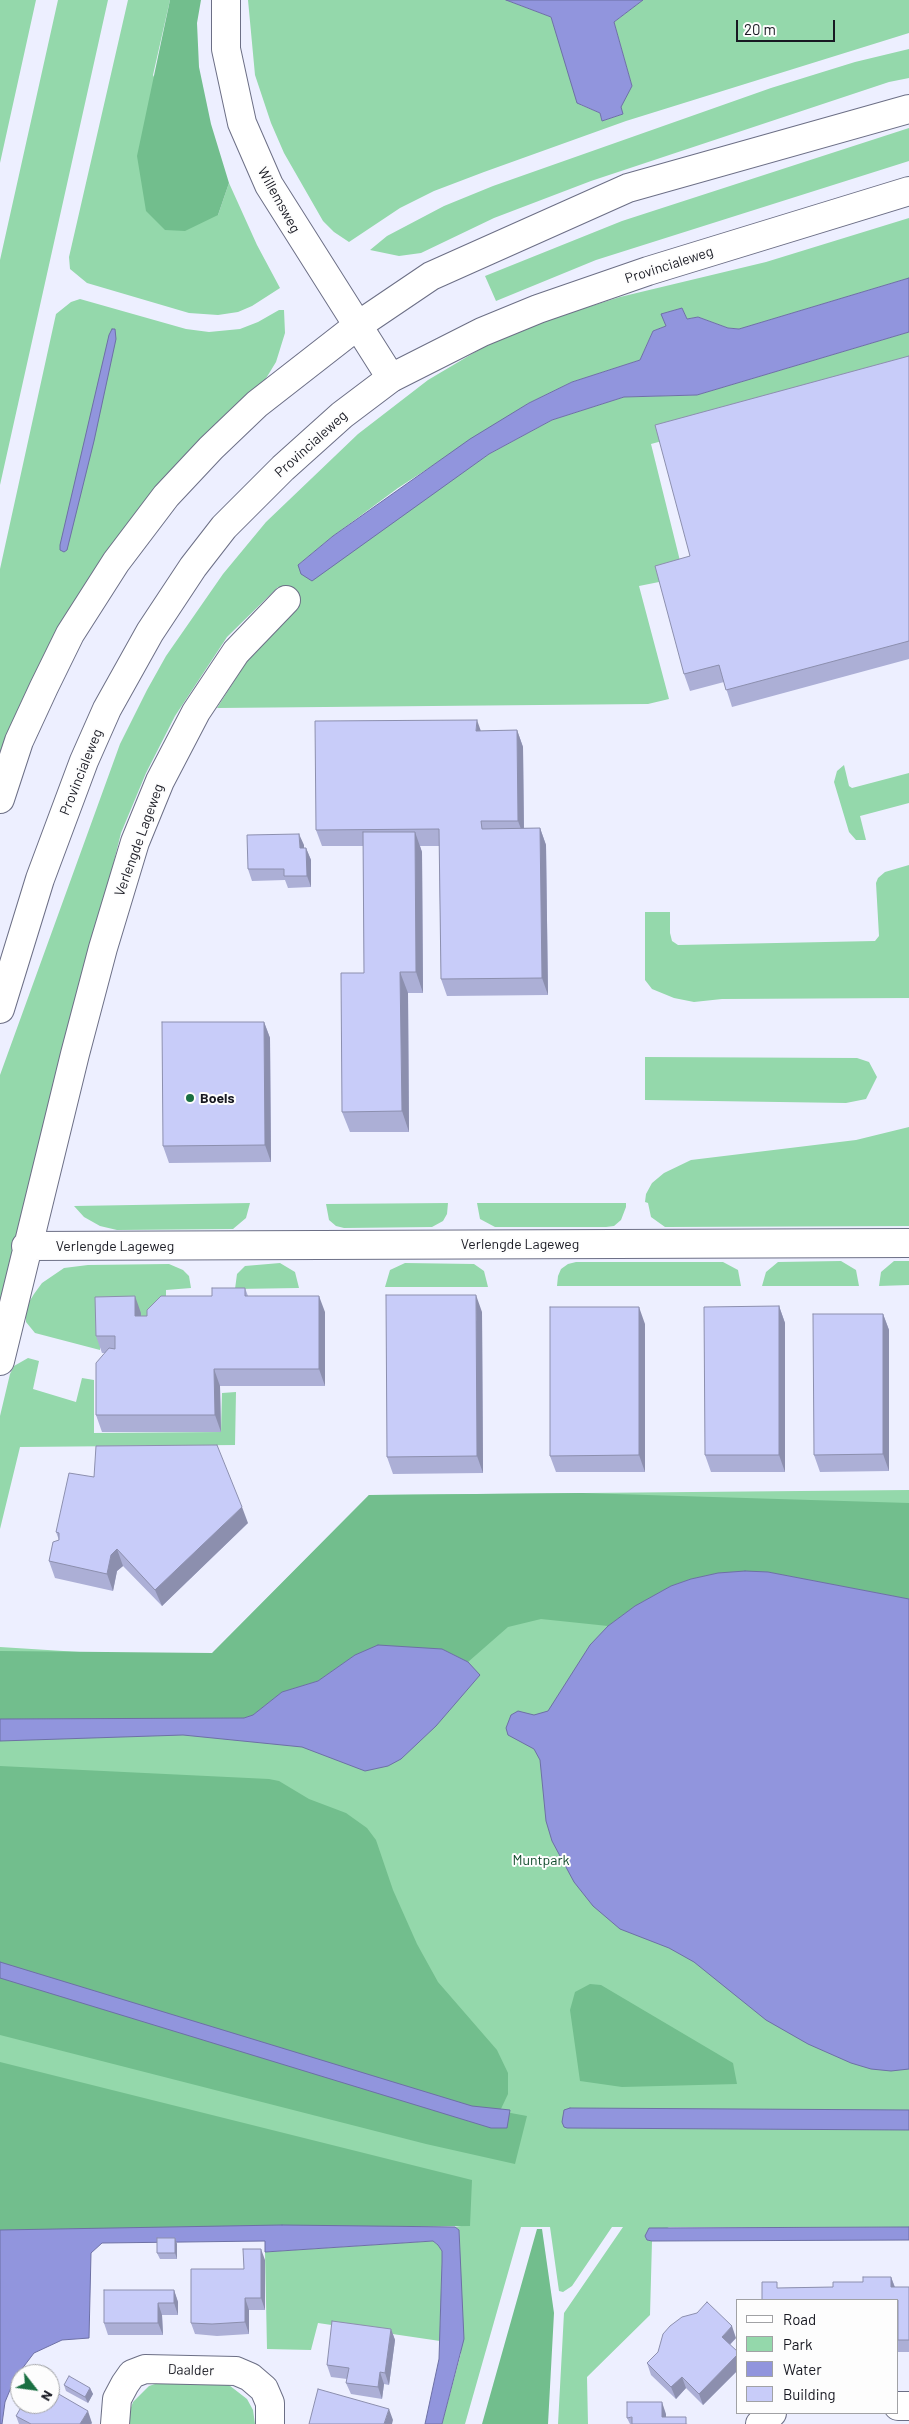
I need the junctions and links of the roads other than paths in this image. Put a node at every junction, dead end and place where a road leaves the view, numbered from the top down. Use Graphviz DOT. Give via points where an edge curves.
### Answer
graph roads {
  1 [pos="226,0"];
  2 [pos="909,109"];
  3 [pos="909,191"];
  4 [pos="357,326"];
  5 [pos="390,378"];
  6 [pos="286,600"];
  7 [pos="0,799"];
  8 [pos="0,1009"];
  9 [pos="909,1243"];
  10 [pos="26,1246"];
  11 [pos="0,1361"];
  12 [pos="771,2414"];
  13 [pos="115,2424"];
  14 [pos="270,2424"];
  15 [pos="760,2424"];
  1 -- 4 [label="main road, Willemsweg" via="226,48 242,124 269,185"];
  2 -- 4 [label="main road" via="628,188 431,276"];
  3 -- 5 [label="main road, Provincialeweg" via="648,271 538,309 482,332"];
  4 -- 5 [label="main road, Willemsweg"];
  4 -- 7 [label="main road" via="257,404 211,448 166,496 116,562 70,634 44,687 19,740"];
  5 -- 8 [label="main road, Provincialeweg" via="342,415 224,527 192,567 150,632 107,709 84,761 40,879"];
  6 -- 10 [label="main road, Verlengde Lageweg" via="236,652 196,712 145,816 103,948"];
  9 -- 10 [label="main road, Verlengde Lageweg"];
  10 -- 11 [label="main road"];
  12 -- 15 [label="main road"];
  13 -- 14 [label="main road, Daalder" via="117,2399 132,2374 145,2369 236,2371 250,2377 264,2390 270,2402"];
}
